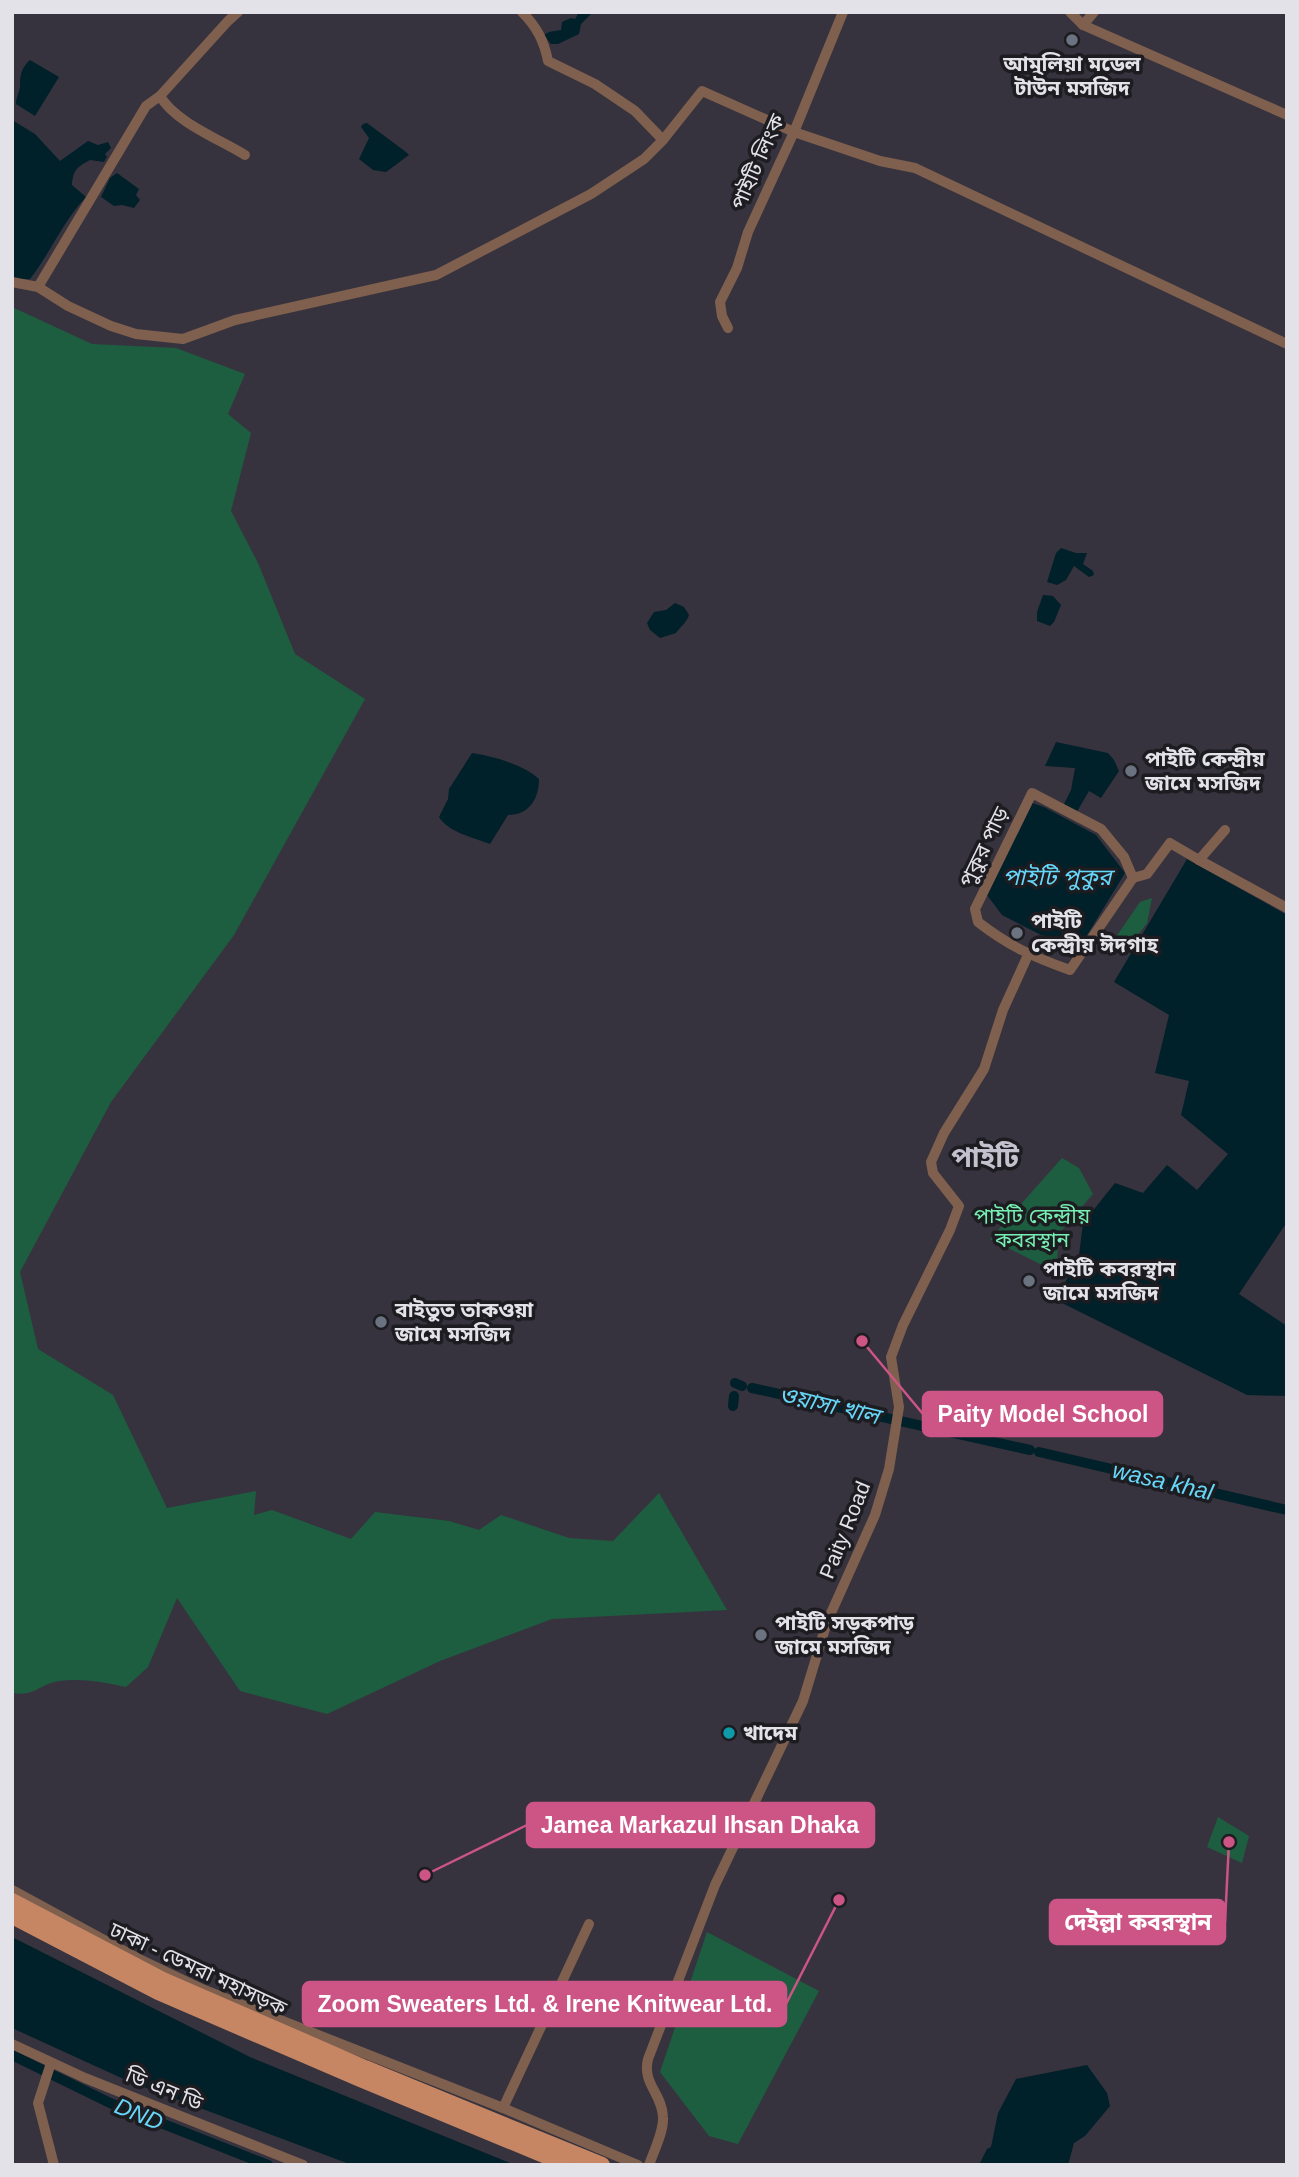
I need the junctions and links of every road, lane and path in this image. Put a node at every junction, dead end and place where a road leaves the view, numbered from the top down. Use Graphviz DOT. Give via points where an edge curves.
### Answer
graph roads {
  1 [pos="238,12"];
  2 [pos="522,12"];
  3 [pos="843,12"];
  4 [pos="1070,12"];
  5 [pos="1094,12"];
  6 [pos="1083,25"];
  7 [pos="160,96"];
  8 [pos="1287,115"];
  9 [pos="794,132"];
  10 [pos="663,140"];
  11 [pos="245,155"];
  12 [pos="12,282"];
  13 [pos="38,287"];
  14 [pos="728,328"];
  15 [pos="1287,344"];
  16 [pos="1225,830"];
  17 [pos="1199,860"];
  18 [pos="1133,878"];
  19 [pos="1287,908"];
  20 [pos="1028,955"];
  21 [pos="12,1890"];
  22 [pos="12,1901"];
  23 [pos="12,1916"];
  24 [pos="589,1924"];
  25 [pos="12,2044"];
  26 [pos="51,2063"];
  27 [pos="503,2108"];
  28 [pos="54,2165"];
  29 [pos="303,2165"];
  30 [pos="568,2165"];
  31 [pos="602,2165"];
  32 [pos="638,2165"];
  33 [pos="649,2165"];
  1 -- 7 [label="street"];
  2 -- 10 [label="street" via="544,41 548,61 635,111"];
  3 -- 9 [label="street, পাইটি লিংক"];
  4 -- 6 [label="street"];
  5 -- 6 [label="street"];
  6 -- 8 [label="street"];
  7 -- 11 [label="street" via="181,118"];
  7 -- 13 [label="street" via="146,106 130,129"];
  9 -- 10 [label="street" via="702,91"];
  9 -- 14 [label="street, পাইটি লিংক" via="720,302"];
  9 -- 15 [label="street" via="915,168"];
  10 -- 13 [label="street" via="644,159 591,194 436,275 235,320 183,339 111,326"];
  12 -- 13 [label="street"];
  16 -- 17 [label="street"];
  17 -- 18 [label="street" via="1170,843 1147,874"];
  17 -- 19 [label="street"];
  18 -- 20 [label="street, পুকুর পাড়" via="1070,970"];
  18 -- 20 [label="street, পুকুর পাড়" via="1124,857 1101,829 1032,793 975,909 978,922"];
  20 -- 33 [label="street, Paity Road" via="1003,1010 984,1069 930,1162 933,1173 959,1206 891,1357 899,1407 889,1469 875,1515 827,1622 803,1701 715,1885 648,2059 645,2070 663,2119"];
  21 -- 27 [label="street" via="202,1989"];
  22 -- 31 [label="main road, ঢাকা - ডেমরা মহাসড়ক" via="163,1980"];
  23 -- 30 [label="main road, ঢাকা - ডেমরা মহাসড়ক" via="158,1992"];
  24 -- 27 [label="street"];
  25 -- 26 [label="street, ডি এন ডি"];
  26 -- 28 [label="street" via="38,2102"];
  26 -- 29 [label="street, ডি এন ডি"];
  27 -- 32 [label="street"];
}
